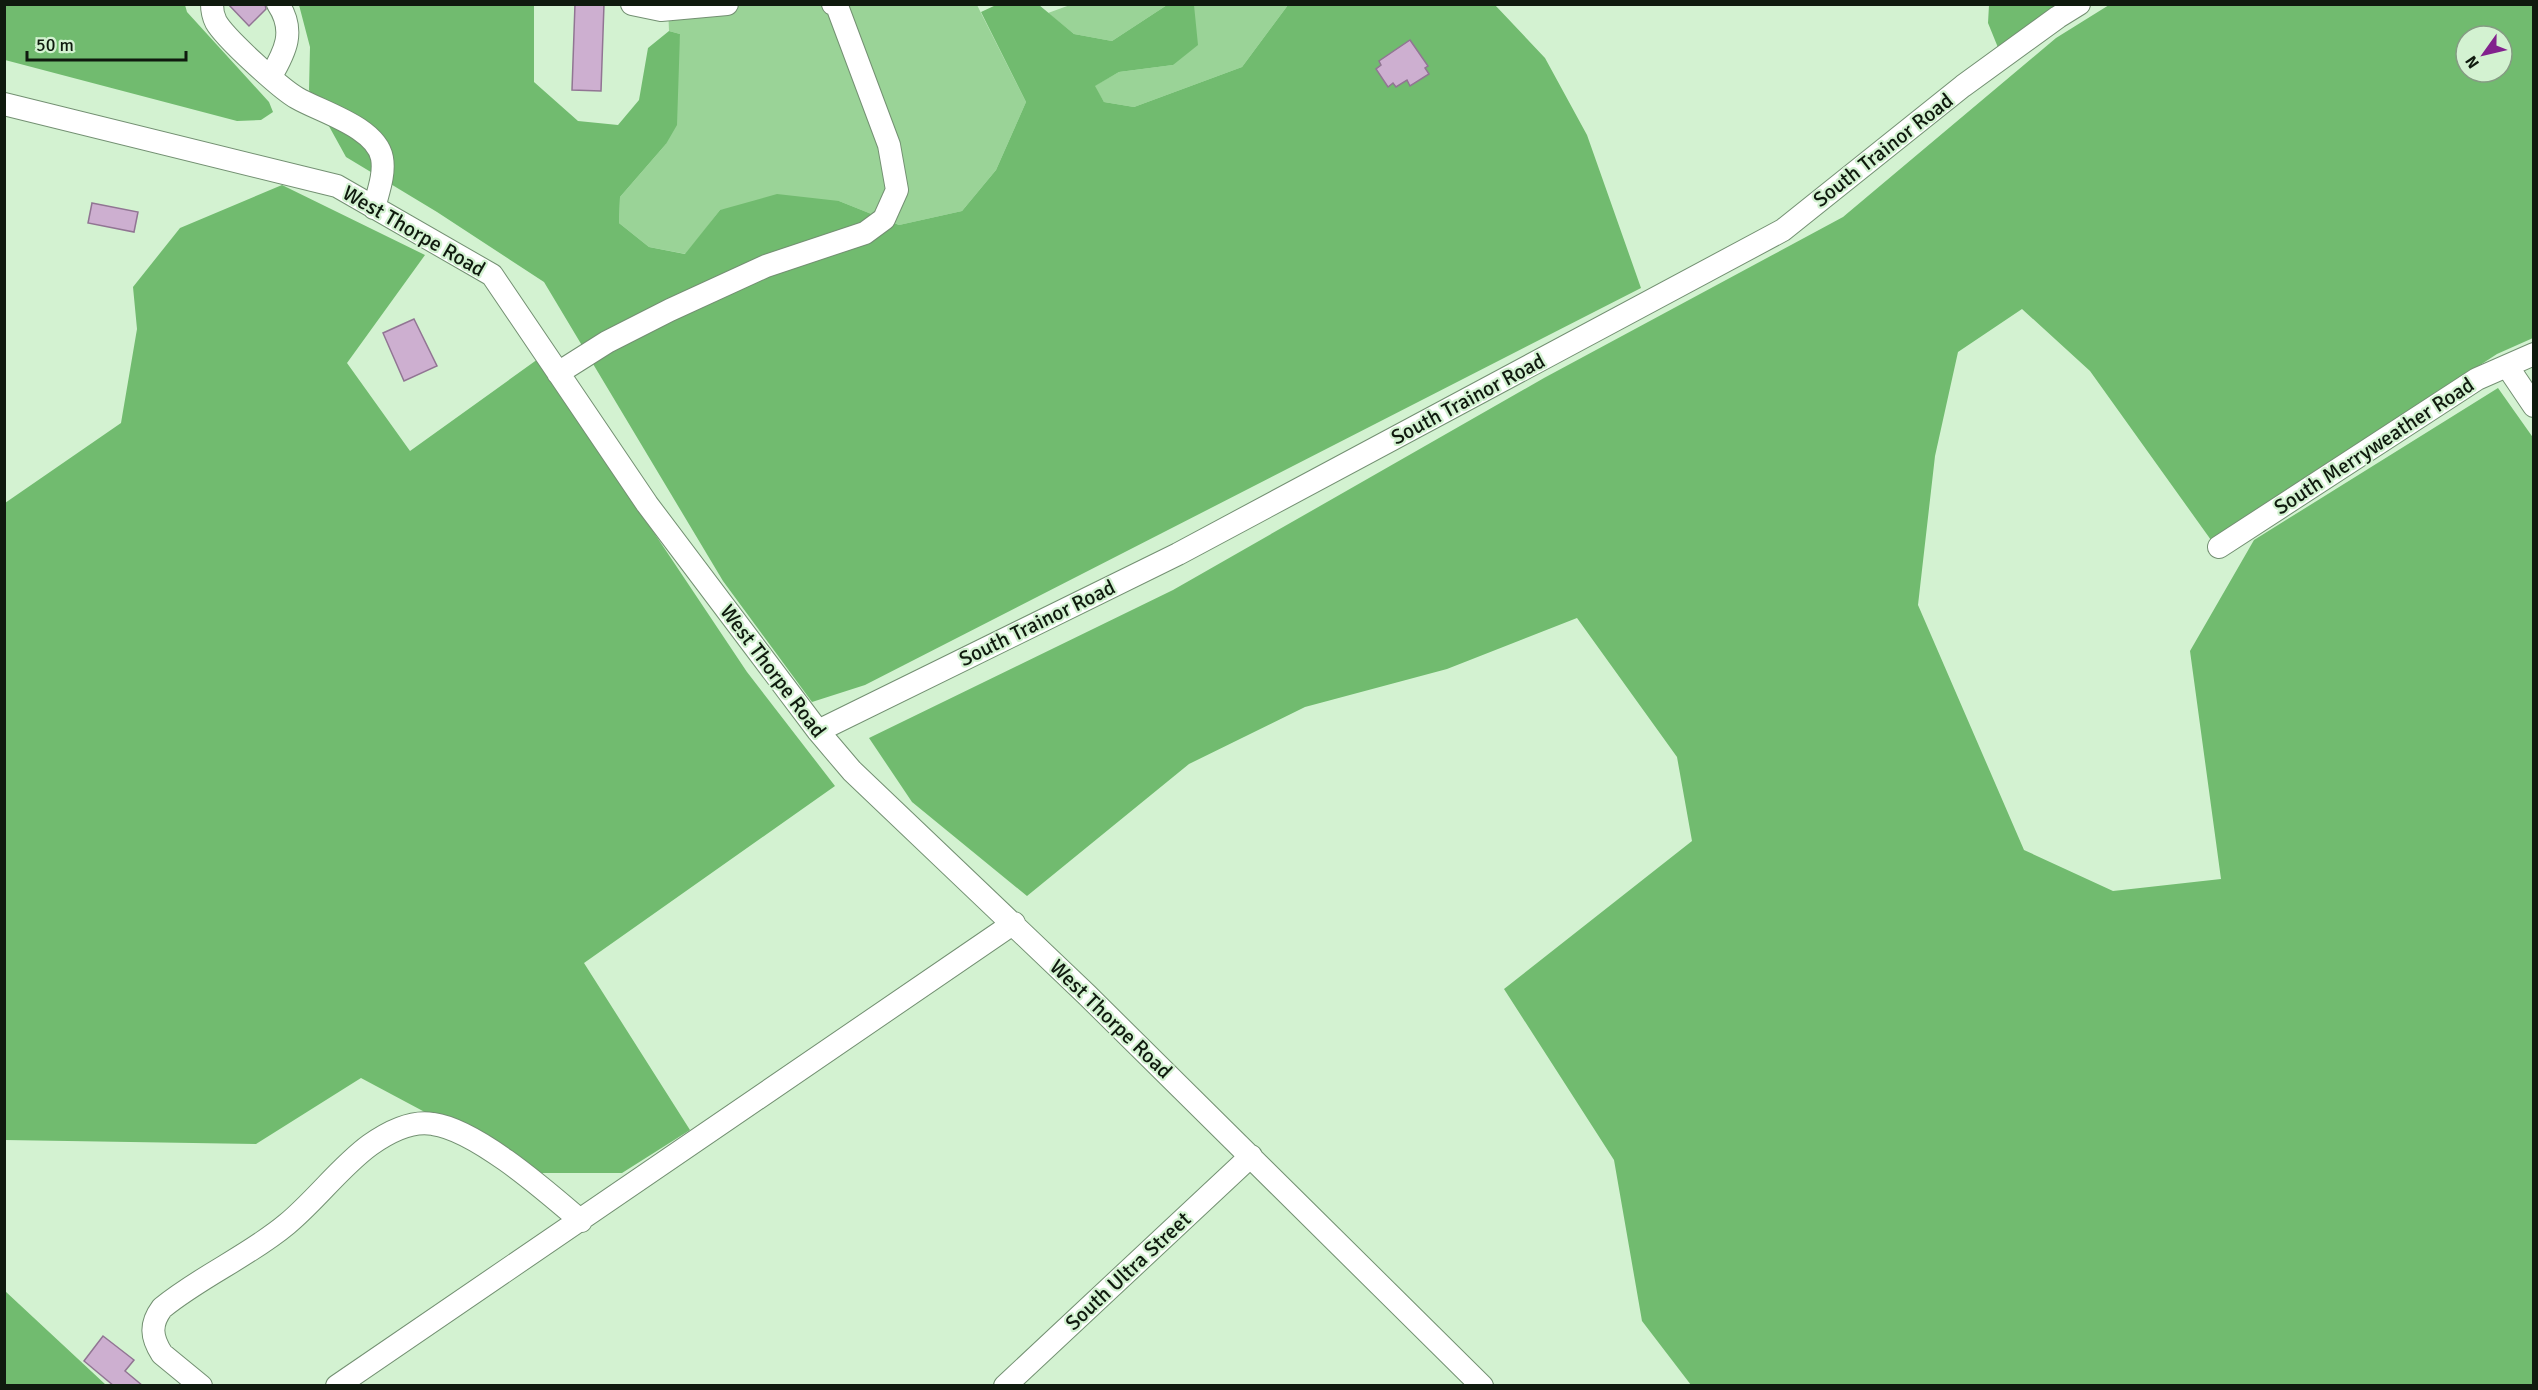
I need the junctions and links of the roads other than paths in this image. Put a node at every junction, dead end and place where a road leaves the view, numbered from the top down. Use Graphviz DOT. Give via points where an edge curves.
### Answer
graph roads {
  1 [pos="212,4"];
  2 [pos="278,4"];
  3 [pos="632,4"];
  4 [pos="727,4"];
  5 [pos="2079,4"];
  6 [pos="836,5"];
  7 [pos="271,76"];
  8 [pos="4,104"];
  9 [pos="374,208"];
  10 [pos="2534,354"];
  11 [pos="2507,366"];
  12 [pos="558,373"];
  13 [pos="2534,406"];
  14 [pos="2219,547"];
  15 [pos="818,731"];
  16 [pos="1014,923"];
  17 [pos="1251,1156"];
  18 [pos="581,1221"];
  19 [pos="1006,1385"];
  20 [pos="201,1386"];
  21 [pos="337,1386"];
  22 [pos="1482,1386"];
  1 -- 7 [label="street" via="212,14 223,32"];
  2 -- 7 [label="street" via="285,14 287,32 285,51"];
  3 -- 4 [label="street" via="661,10"];
  5 -- 15 [label="street, South Trainor Road" via="1964,86 1783,230 1178,554"];
  6 -- 12 [label="street" via="889,145 897,190 884,219 865,233 766,266 670,310"];
  7 -- 9 [label="street" via="296,97 355,126 376,145 382,157 383,174"];
  8 -- 9 [label="street, West Thorpe Road" via="337,186"];
  9 -- 12 [label="street, West Thorpe Road" via="492,275"];
  10 -- 11 [label="street, South Merryweather Road"];
  11 -- 13 [label="street"];
  11 -- 14 [label="street, South Merryweather Road" via="2477,379"];
  12 -- 15 [label="street, West Thorpe Road" via="647,504"];
  15 -- 16 [label="street, West Thorpe Road" via="852,771"];
  16 -- 17 [label="street, West Thorpe Road"];
  16 -- 18 [label="street"];
  17 -- 19 [label="street, South Ultra Street"];
  17 -- 22 [label="street, West Thorpe Road"];
  18 -- 20 [label="street" via="532,1178 472,1140 431,1123 404,1127 370,1145 314,1201 267,1240 162,1308 152,1328 157,1347"];
  18 -- 21 [label="street"];
}
